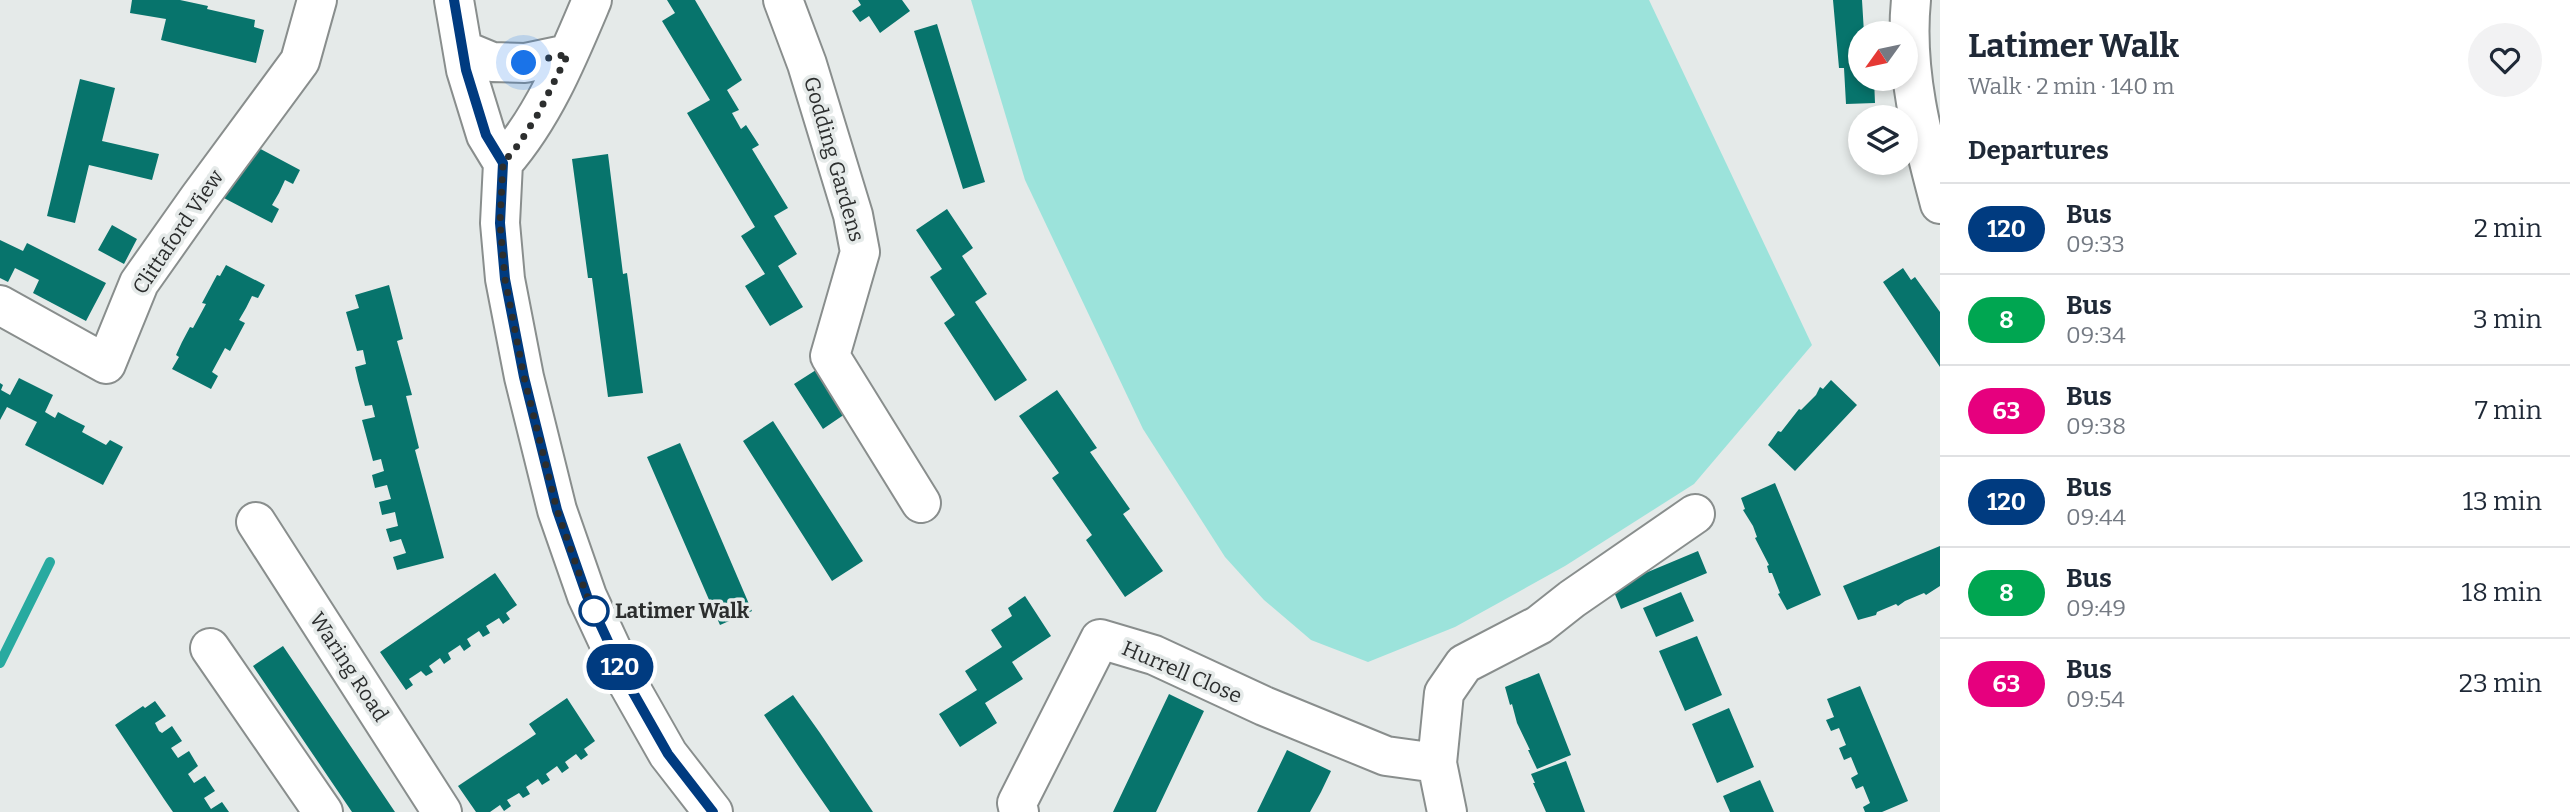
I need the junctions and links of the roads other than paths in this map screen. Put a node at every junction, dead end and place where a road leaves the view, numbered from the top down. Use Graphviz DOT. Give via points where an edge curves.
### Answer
graph roads {
  1 [pos="317,0"];
  2 [pos="454,0"];
  3 [pos="592,0"];
  4 [pos="783,0"];
  5 [pos="1911,0"];
  6 [pos="463,50"];
  7 [pos="568,54"];
  8 [pos="503,163"];
  9 [pos="1940,204"];
  10 [pos="0,305"];
  11 [pos="922,503"];
  12 [pos="1695,514"];
  13 [pos="256,522"];
  14 [pos="210,648"];
  15 [pos="1437,763"];
  16 [pos="1018,808"];
  17 [pos="323,812"];
  18 [pos="442,812"];
  19 [pos="713,812"];
  20 [pos="1447,812"];
  1 -- 10 [label="street, Clittaford View" via="300,61 139,283 106,364"];
  2 -- 6 [label="street"];
  3 -- 7 [label="street"];
  4 -- 11 [label="street, Godding Gardens" via="807,64 860,252 830,356"];
  5 -- 9 [label="street" via="1908,34 1919,124"];
  6 -- 7 [label="street" via="492,62 524,63"];
  6 -- 8 [label="street" via="486,135"];
  7 -- 8 [label="street" via="538,114"];
  8 -- 19 [label="street" via="500,223 505,279 557,510 587,596 626,680 668,754"];
  12 -- 15 [label="street" via="1539,625 1464,664 1444,693"];
  13 -- 18 [label="street, Waring Road"];
  14 -- 17 [label="street"];
  15 -- 16 [label="street, Hurrell Close" via="1387,756 1154,655 1100,639"];
  15 -- 20 [label="street"];
}
